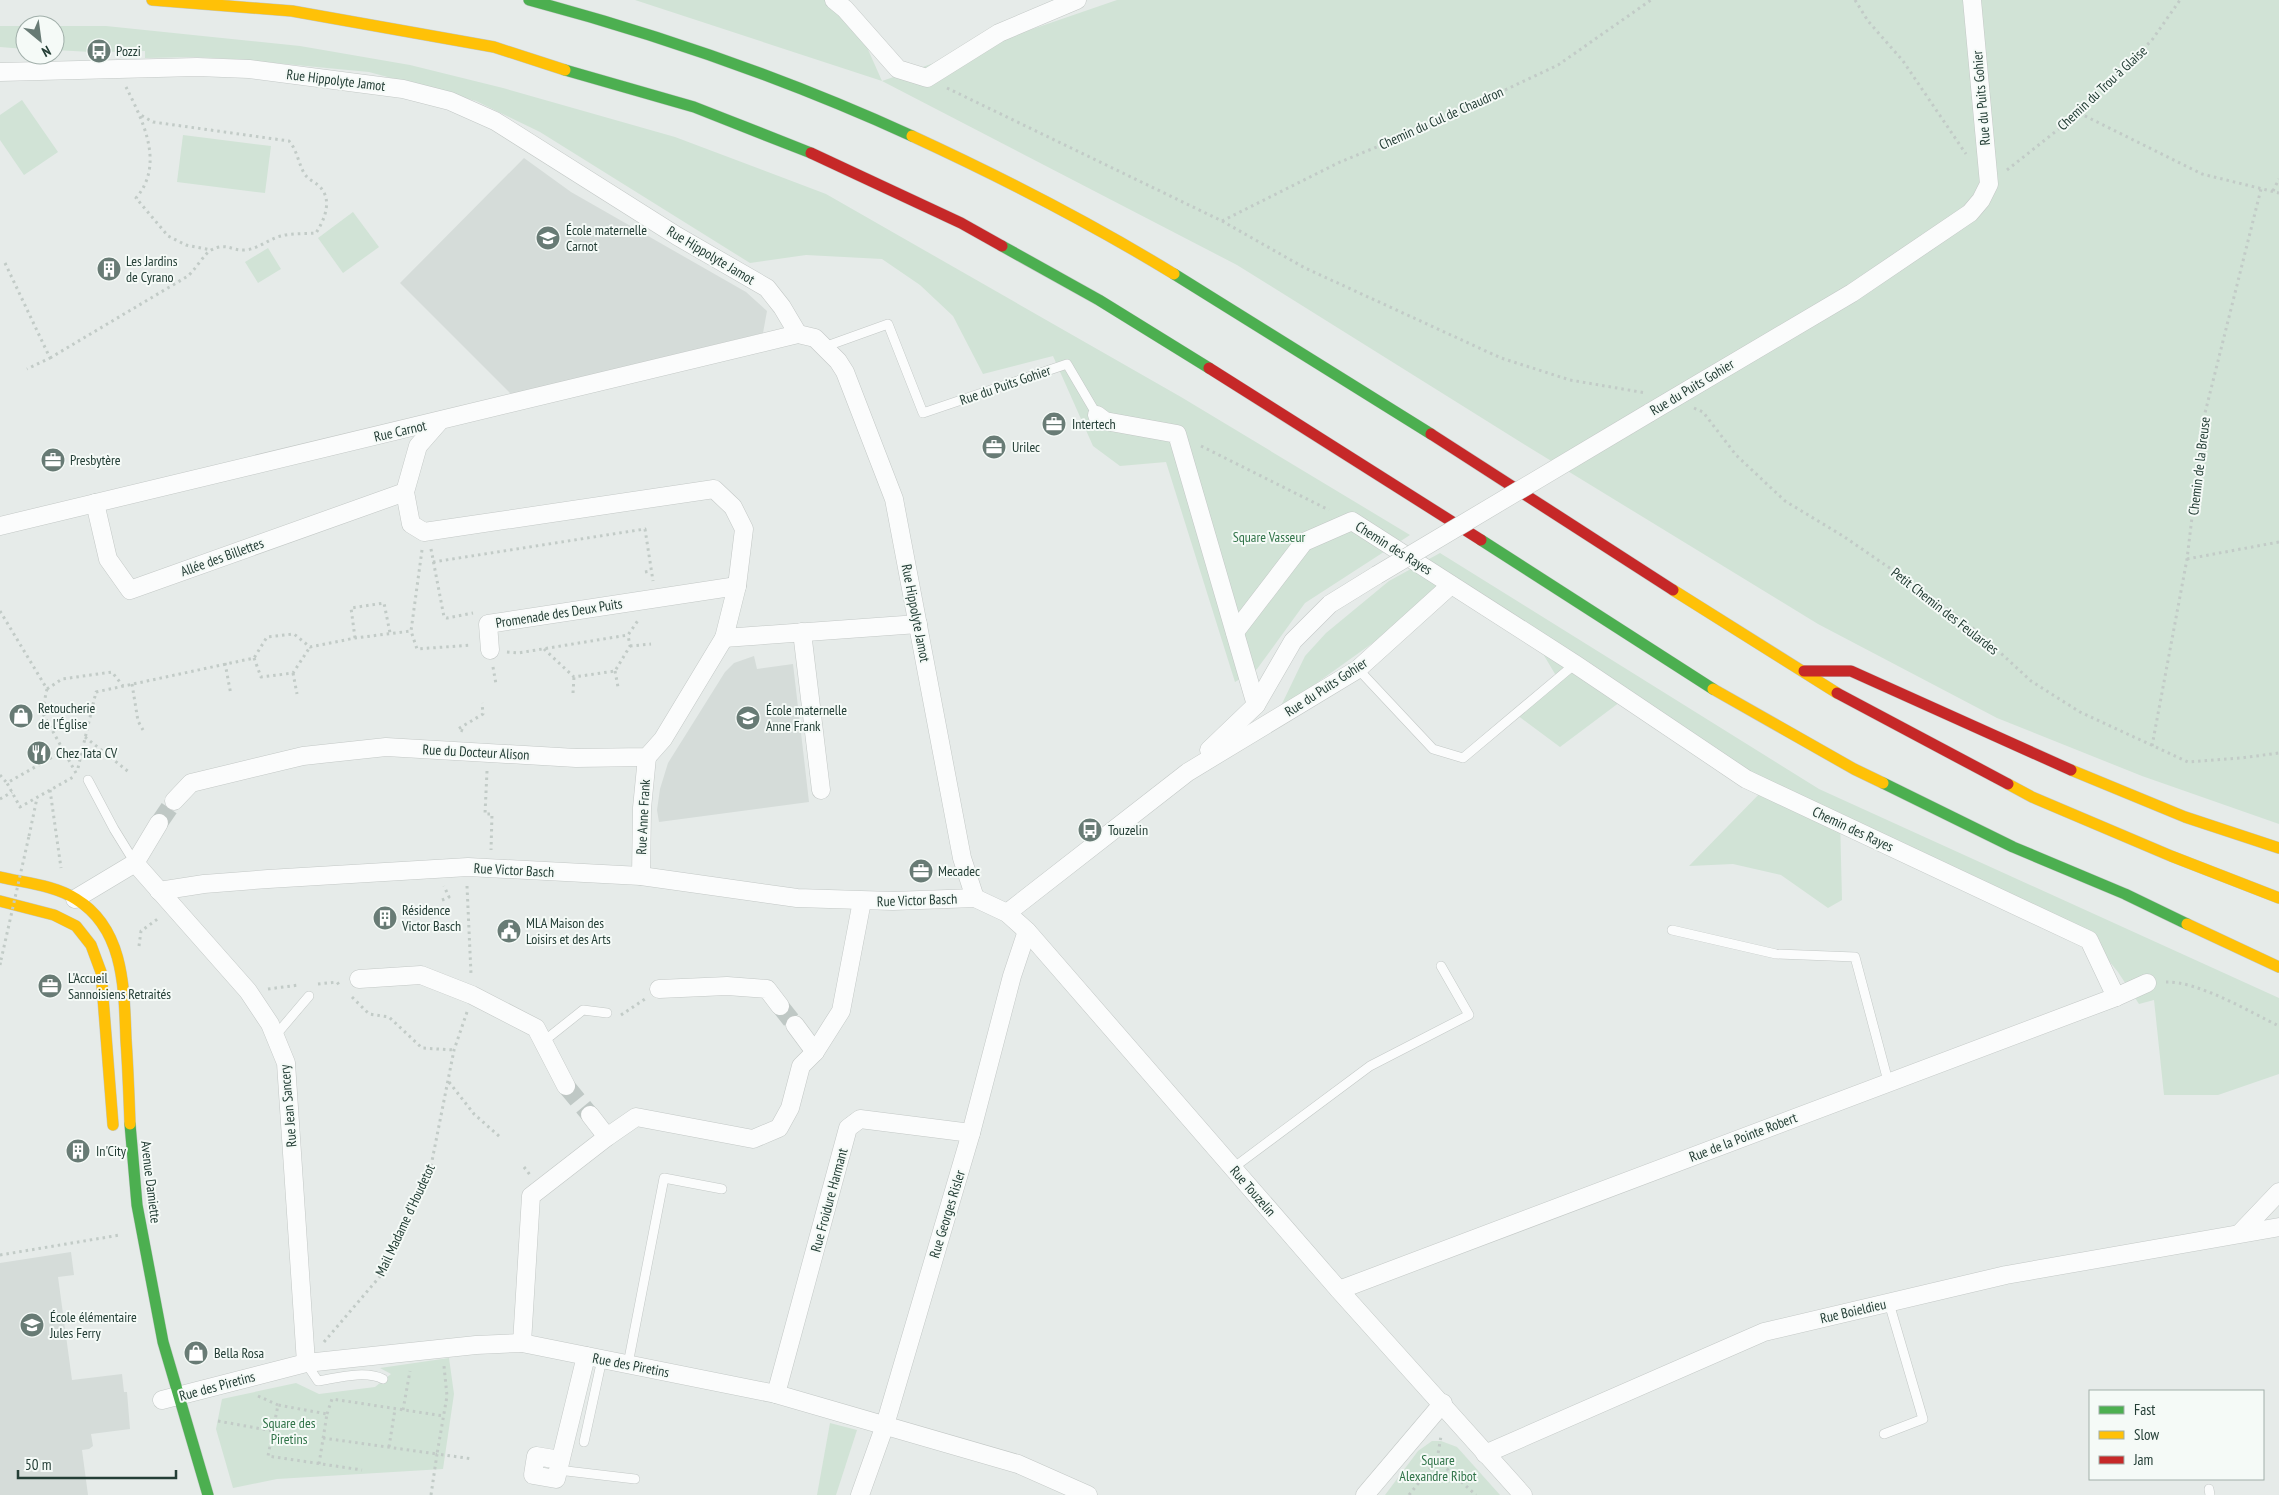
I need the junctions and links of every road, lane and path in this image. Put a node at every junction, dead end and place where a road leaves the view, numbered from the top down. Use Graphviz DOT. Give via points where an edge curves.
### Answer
graph roads {
  1 [pos="152,0"];
  2 [pos="529,0"];
  3 [pos="834,0"];
  4 [pos="1077,0"];
  5 [pos="1651,0"];
  6 [pos="1855,0"];
  7 [pos="1972,0"];
  8 [pos="2180,0"];
  9 [pos="117,69"];
  10 [pos="0,72"];
  11 [pos="927,78"];
  12 [pos="2080,113"];
  13 [pos="140,114"];
  14 [pos="1988,177"];
  15 [pos="2279,179"];
  16 [pos="2261,189"];
  17 [pos="2273,192"];
  18 [pos="2279,193"];
  19 [pos="1222,221"];
  20 [pos="212,250"];
  21 [pos="6,263"];
  22 [pos="798,334"];
  23 [pos="824,347"];
  24 [pos="50,358"];
  25 [pos="27,369"];
  26 [pos="1673,398"];
  27 [pos="1097,415"];
  28 [pos="439,422"];
  29 [pos="1177,434"];
  30 [pos="405,492"];
  31 [pos="95,503"];
  32 [pos="1352,521"];
  33 [pos="1,526"];
  34 [pos="426,532"];
  35 [pos="2279,542"];
  36 [pos="2187,558"];
  37 [pos="433,562"];
  38 [pos="651,571"];
  39 [pos="645,572"];
  40 [pos="1451,584"];
  41 [pos="737,586"];
  42 [pos="655,598"];
  43 [pos="0,611"];
  44 [pos="488,624"];
  45 [pos="918,624"];
  46 [pos="411,631"];
  47 [pos="802,632"];
  48 [pos="1235,632"];
  49 [pos="390,633"];
  50 [pos="628,635"];
  51 [pos="355,638"];
  52 [pos="724,638"];
  53 [pos="651,644"];
  54 [pos="310,646"];
  55 [pos="630,646"];
  56 [pos="544,649"];
  57 [pos="490,650"];
  58 [pos="254,658"];
  59 [pos="225,663"];
  60 [pos="1575,664"];
  61 [pos="1358,669"];
  62 [pos="615,671"];
  63 [pos="1804,671"];
  64 [pos="293,673"];
  65 [pos="574,677"];
  66 [pos="132,684"];
  67 [pos="122,686"];
  68 [pos="618,686"];
  69 [pos="47,689"];
  70 [pos="573,693"];
  71 [pos="297,694"];
  72 [pos="231,695"];
  73 [pos="482,703"];
  74 [pos="1256,705"];
  75 [pos="143,730"];
  76 [pos="465,732"];
  77 [pos="85,737"];
  78 [pos="2152,746"];
  79 [pos="63,751"];
  80 [pos="2279,752"];
  81 [pos="488,753"];
  82 [pos="647,757"];
  83 [pos="1188,772"];
  84 [pos="130,773"];
  85 [pos="0,775"];
  86 [pos="77,775"];
  87 [pos="88,780"];
  88 [pos="7,783"];
  89 [pos="50,790"];
  90 [pos="820,790"];
  91 [pos="12,792"];
  92 [pos="38,797"];
  93 [pos="0,799"];
  94 [pos="174,801"];
  95 [pos="159,823"];
  96 [pos="2279,848"];
  97 [pos="135,863"];
  98 [pos="468,867"];
  99 [pos="491,868"];
  100 [pos="0,876"];
  101 [pos="641,876"];
  102 [pos="159,891"];
  103 [pos="2125,894"];
  104 [pos="70,896"];
  105 [pos="975,898"];
  106 [pos="2279,898"];
  107 [pos="0,901"];
  108 [pos="862,901"];
  109 [pos="173,907"];
  110 [pos="1007,913"];
  111 [pos="2224,929"];
  112 [pos="1672,930"];
  113 [pos="1027,931"];
  114 [pos="118,958"];
  115 [pos="1,960"];
  116 [pos="0,965"];
  117 [pos="1441,966"];
  118 [pos="2279,967"];
  119 [pos="359,979"];
  120 [pos="2147,983"];
  121 [pos="309,984"];
  122 [pos="300,985"];
  123 [pos="343,989"];
  124 [pos="659,989"];
  125 [pos="248,991"];
  126 [pos="350,995"];
  127 [pos="472,995"];
  128 [pos="309,996"];
  129 [pos="2116,997"];
  130 [pos="780,1006"];
  131 [pos="607,1013"];
  132 [pos="795,1025"];
  133 [pos="2279,1026"];
  134 [pos="275,1036"];
  135 [pos="544,1041"];
  136 [pos="454,1050"];
  137 [pos="815,1052"];
  138 [pos="1888,1081"];
  139 [pos="449,1082"];
  140 [pos="566,1086"];
  141 [pos="590,1115"];
  142 [pos="971,1133"];
  143 [pos="500,1137"];
  144 [pos="607,1137"];
  145 [pos="114,1138"];
  146 [pos="1233,1168"];
  147 [pos="722,1189"];
  148 [pos="2279,1192"];
  149 [pos="2279,1227"];
  150 [pos="2240,1233"];
  151 [pos="127,1234"];
  152 [pos="0,1255"];
  153 [pos="1339,1290"];
  154 [pos="1889,1303"];
  155 [pos="522,1343"];
  156 [pos="594,1357"];
  157 [pos="444,1359"];
  158 [pos="306,1363"];
  159 [pos="411,1364"];
  160 [pos="628,1364"];
  161 [pos="383,1379"];
  162 [pos="251,1393"];
  163 [pos="776,1394"];
  164 [pos="166,1398"];
  165 [pos="1443,1403"];
  166 [pos="278,1405"];
  167 [pos="395,1409"];
  168 [pos="403,1410"];
  169 [pos="327,1414"];
  170 [pos="444,1416"];
  171 [pos="218,1421"];
  172 [pos="885,1425"];
  173 [pos="273,1431"];
  174 [pos="1884,1434"];
  175 [pos="323,1438"];
  176 [pos="584,1442"];
  177 [pos="389,1447"];
  178 [pos="437,1454"];
  179 [pos="1485,1454"];
  180 [pos="473,1459"];
  181 [pos="318,1464"];
  182 [pos="559,1465"];
  183 [pos="362,1470"];
  184 [pos="635,1479"];
  185 [pos="208,1495"];
  186 [pos="431,1495"];
  187 [pos="860,1495"];
  188 [pos="1088,1495"];
  189 [pos="1365,1495"];
  190 [pos="1409,1495"];
  191 [pos="1476,1495"];
  192 [pos="1523,1495"];
  1 -- 103 [label="main road" via="292,11 494,47 694,106 830,160 961,223 1099,300 1373,470 1698,680 1854,769 2013,847"];
  2 -- 63 [label="main road" via="714,55 853,109 984,169 1139,253 1404,416 1620,557"];
  3 -- 11 [label="street" via="898,69"];
  4 -- 11 [label="street" via="999,33"];
  5 -- 19 [label="path, Chemin du Cul de Chaudron" via="1558,65 1433,124 1340,162"];
  6 -- 14 [label="path" via="1868,21 1903,61 1964,152"];
  7 -- 14 [label="street, Rue du Puits Gohier"];
  8 -- 12 [label="path, Chemin du Trou à Glaise" via="2152,40"];
  9 -- 10 [label="street, Rue Hippolyte Jamot"];
  9 -- 13 [label="path"];
  9 -- 22 [label="street, Rue Hippolyte Jamot" via="248,69 403,89 450,101 495,121 766,288"];
  11 -- 19 [label="path, Petit Chemin des Feulardes"];
  12 -- 14 [label="path, Chemin du Trou à Glaise"];
  12 -- 16 [label="path" via="2202,174"];
  13 -- 20 [label="path" via="146,129 151,167 136,198 168,236 186,245"];
  13 -- 20 [label="path" via="153,122 289,141 304,174 322,188 327,202 324,221 316,233 280,236 264,245 244,250 228,246"];
  14 -- 26 [label="street, Rue du Puits Gohier" via="1981,200 1970,212 1852,293"];
  15 -- 17 [label="path"];
  16 -- 17 [label="path"];
  16 -- 36 [label="path, Chemin de la Breuse" via="2210,386"];
  17 -- 18 [label="path"];
  19 -- 26 [label="path, Petit Chemin des Feulardes" via="1305,268 1501,358 1570,380"];
  20 -- 24 [label="path" via="188,276"];
  21 -- 24 [label="path"];
  22 -- 23 [label="street, Rue Hippolyte Jamot" via="815,338"];
  22 -- 28 [label="street, Rue Carnot"];
  23 -- 27 [label="lane, Rue du Puits Gohier" via="888,324 923,413 1067,364"];
  23 -- 45 [label="street, Rue Hippolyte Jamot" via="845,372 894,499"];
  24 -- 25 [label="path"];
  26 -- 74 [label="street, Rue du Puits Gohier, bridge" via="1330,604 1293,641"];
  26 -- 78 [label="path, Petit Chemin des Feulardes" via="1702,412 1736,455 1785,501 1929,595 1979,633 2031,681 2080,712"];
  27 -- 29 [label="street, Rue du Puits Gohier" via="1105,420"];
  28 -- 30 [label="street" via="418,446"];
  28 -- 31 [label="street, Rue Carnot"];
  29 -- 32 [label="path"];
  29 -- 48 [label="street"];
  30 -- 31 [label="street, Allée des Billettes" via="130,590 108,559"];
  30 -- 34 [label="street" via="411,524"];
  31 -- 33 [label="street, Rue Carnot"];
  32 -- 40 [label="street, Chemin des Rayes"];
  32 -- 48 [label="street, Chemin des Rayes" via="1304,542"];
  34 -- 37 [label="path"];
  34 -- 41 [label="street" via="714,489 733,507 744,530"];
  34 -- 46 [label="path"];
  35 -- 36 [label="path"];
  36 -- 78 [label="path, Chemin de la Breuse"];
  37 -- 38 [label="path" via="645,528"];
  37 -- 44 [label="path" via="444,617 481,612"];
  38 -- 39 [label="path"];
  38 -- 42 [label="path"];
  40 -- 60 [label="street, Chemin des Rayes"];
  40 -- 61 [label="street, Rue du Puits Gohier"];
  41 -- 42 [label="street, Promenade des Deux Puits"];
  41 -- 52 [label="street"];
  42 -- 44 [label="street, Promenade des Deux Puits"];
  42 -- 50 [label="path, Promenade des Deux Puits"];
  43 -- 69 [label="path"];
  44 -- 57 [label="street, Promenade des Deux Puits"];
  45 -- 47 [label="street"];
  45 -- 105 [label="street, Rue Hippolyte Jamot" via="962,858"];
  46 -- 49 [label="path"];
  46 -- 57 [label="path, Promenade des Deux Puits" via="417,650 472,645"];
  47 -- 52 [label="street"];
  47 -- 90 [label="street"];
  48 -- 74 [label="street"];
  49 -- 51 [label="path"];
  49 -- 51 [label="path" via="384,603 351,608"];
  50 -- 55 [label="path"];
  50 -- 56 [label="path, Promenade des Deux Puits"];
  51 -- 54 [label="path"];
  52 -- 82 [label="street" via="663,739"];
  53 -- 55 [label="path"];
  54 -- 58 [label="path" via="294,634 267,637"];
  54 -- 64 [label="path"];
  55 -- 62 [label="path"];
  56 -- 57 [label="path, Promenade des Deux Puits" via="518,653"];
  56 -- 65 [label="path"];
  58 -- 59 [label="path"];
  58 -- 64 [label="path" via="261,677"];
  59 -- 66 [label="path"];
  59 -- 72 [label="path"];
  60 -- 61 [label="lane" via="1462,758 1433,749"];
  60 -- 129 [label="street, Chemin des Rayes" via="1746,779 2090,940"];
  61 -- 83 [label="street, Rue du Puits Gohier"];
  62 -- 65 [label="path"];
  62 -- 68 [label="path"];
  63 -- 96 [label="main road" via="1851,671 2044,759 2185,817"];
  63 -- 106 [label="main road" via="1847,699 2032,797"];
  64 -- 71 [label="path"];
  65 -- 70 [label="path"];
  66 -- 67 [label="path"];
  66 -- 75 [label="path" via="138,720"];
  67 -- 69 [label="path" via="112,672 62,679"];
  67 -- 77 [label="path" via="96,692"];
  69 -- 79 [label="path" via="42,712"];
  73 -- 76 [label="path" via="483,714 458,730"];
  74 -- 83 [label="street, Rue du Puits Gohier"];
  77 -- 84 [label="path"];
  77 -- 86 [label="path"];
  78 -- 80 [label="path, Petit Chemin des Feulardes" via="2188,762"];
  79 -- 86 [label="path"];
  79 -- 88 [label="path"];
  81 -- 82 [label="street, Rue du Docteur Alison" via="576,758"];
  81 -- 94 [label="street, Rue du Docteur Alison" via="386,747 304,756 191,783"];
  81 -- 99 [label="path" via="485,814 492,814"];
  82 -- 101 [label="street, Rue Anne Frank"];
  83 -- 110 [label="street, Rue du Puits Gohier"];
  85 -- 88 [label="path"];
  86 -- 89 [label="path"];
  87 -- 97 [label="lane"];
  88 -- 91 [label="path"];
  89 -- 92 [label="path"];
  89 -- 104 [label="path"];
  91 -- 92 [label="path" via="20,807"];
  91 -- 93 [label="path"];
  92 -- 115 [label="path, bridge"];
  95 -- 97 [label="street"];
  97 -- 102 [label="street"];
  97 -- 104 [label="street"];
  98 -- 99 [label="street, Rue Victor Basch"];
  98 -- 102 [label="street, Rue Victor Basch" via="268,879"];
  98 -- 127 [label="path, Mail Madame d'Houdetot"];
  99 -- 101 [label="street, Rue Victor Basch"];
  100 -- 104 [label="main road, Avenue Damiette"];
  101 -- 108 [label="street, Rue Victor Basch" via="796,898"];
  102 -- 109 [label="street, Rue Jean Sancery"];
  103 -- 111 [label="main road"];
  103 -- 118 [label="main road"];
  104 -- 114 [label="main road, Avenue Damiette" via="99,921"];
  105 -- 108 [label="street, Rue Victor Basch"];
  105 -- 110 [label="street, Rue Touzelin"];
  107 -- 145 [label="main road" via="54,915 76,926 91,945 101,972"];
  108 -- 137 [label="street" via="841,1011"];
  109 -- 114 [label="path" via="141,932 138,948"];
  109 -- 125 [label="street, Rue Jean Sancery"];
  110 -- 113 [label="street, Rue Touzelin"];
  112 -- 138 [label="lane" via="1776,954 1855,957"];
  113 -- 142 [label="street, Rue Georges Risler"];
  113 -- 146 [label="street, Rue Touzelin"];
  114 -- 164 [label="main road, Avenue Damiette" via="123,980 130,1149"];
  115 -- 116 [label="path"];
  117 -- 146 [label="lane" via="1469,1015 1370,1066"];
  119 -- 127 [label="street" via="421,975"];
  120 -- 129 [label="street, Rue de la Pointe Robert"];
  120 -- 133 [label="path" via="2174,982 2200,989"];
  121 -- 123 [label="path" via="337,982"];
  122 -- 125 [label="path"];
  124 -- 130 [label="street" via="727,986 767,989"];
  125 -- 134 [label="street, Rue Jean Sancery"];
  126 -- 136 [label="path" via="369,1014 389,1017 422,1048"];
  127 -- 135 [label="street" via="536,1028"];
  127 -- 136 [label="path, Mail Madame d'Houdetot"];
  128 -- 134 [label="lane"];
  129 -- 138 [label="street, Rue de la Pointe Robert"];
  131 -- 135 [label="lane" via="583,1010"];
  132 -- 137 [label="street"];
  134 -- 158 [label="street, Rue Jean Sancery" via="286,1063"];
  135 -- 140 [label="street"];
  136 -- 139 [label="path, Mail Madame d'Houdetot"];
  137 -- 144 [label="street" via="801,1066 790,1108 779,1128 753,1139 636,1117"];
  138 -- 153 [label="street, Rue de la Pointe Robert"];
  139 -- 143 [label="path" via="474,1114"];
  139 -- 158 [label="path, Mail Madame d'Houdetot" via="430,1171 382,1274"];
  141 -- 144 [label="street"];
  142 -- 163 [label="street, Rue Froidure Harmant" via="860,1118 848,1128"];
  142 -- 172 [label="street, Rue Georges Risler"];
  144 -- 155 [label="street" via="531,1196"];
  146 -- 153 [label="street, Rue Touzelin"];
  147 -- 160 [label="lane" via="664,1178"];
  148 -- 150 [label="street"];
  149 -- 150 [label="street, Rue Boieldieu"];
  150 -- 154 [label="street, Rue Boieldieu" via="2006,1275"];
  151 -- 152 [label="path"];
  153 -- 165 [label="street, Rue Touzelin"];
  154 -- 174 [label="lane" via="1923,1419"];
  154 -- 179 [label="street, Rue Boieldieu" via="1764,1332"];
  155 -- 156 [label="street, Rue des Piretins"];
  155 -- 158 [label="street, Rue des Piretins"];
  156 -- 160 [label="street, Rue des Piretins"];
  156 -- 176 [label="lane"];
  156 -- 182 [label="street"];
  157 -- 170 [label="path" via="447,1396"];
  158 -- 161 [label="lane" via="318,1381 357,1376"];
  158 -- 164 [label="street, Rue des Piretins"];
  159 -- 168 [label="path"];
  160 -- 163 [label="street, Rue des Piretins"];
  162 -- 166 [label="path"];
  163 -- 172 [label="street, Rue des Piretins"];
  164 -- 185 [label="main road, Avenue Damiette"];
  165 -- 179 [label="street, Rue Touzelin"];
  165 -- 189 [label="street"];
  166 -- 169 [label="path"];
  166 -- 173 [label="path"];
  167 -- 168 [label="path"];
  167 -- 169 [label="path" via="332,1399"];
  167 -- 177 [label="path"];
  168 -- 170 [label="path"];
  169 -- 175 [label="path"];
  170 -- 178 [label="path"];
  171 -- 173 [label="path"];
  172 -- 187 [label="street, Rue Georges Risler"];
  172 -- 188 [label="street, Rue des Piretins" via="1018,1464"];
  173 -- 181 [label="path" via="268,1456"];
  175 -- 177 [label="path"];
  175 -- 181 [label="path"];
  177 -- 178 [label="path"];
  178 -- 180 [label="path"];
  178 -- 186 [label="path"];
  179 -- 192 [label="street, Rue Touzelin"];
  181 -- 183 [label="path"];
  182 -- 184 [label="lane"];
  190 -- 191 [label="path" via="1437,1460"];
}
